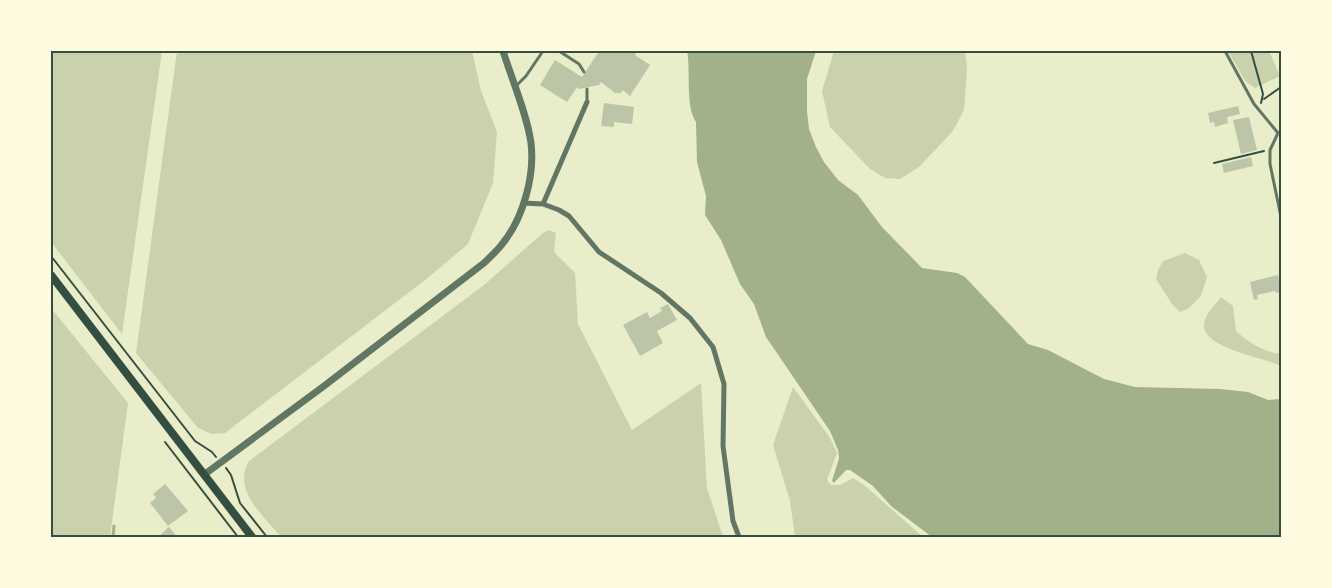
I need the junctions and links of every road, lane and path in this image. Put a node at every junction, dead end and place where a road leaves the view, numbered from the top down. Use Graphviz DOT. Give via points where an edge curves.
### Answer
graph roads {
  1 [pos="503,51"];
  2 [pos="543,51"];
  3 [pos="559,51"];
  4 [pos="1224,51"];
  5 [pos="1251,51"];
  6 [pos="584,72"];
  7 [pos="515,87"];
  8 [pos="1281,87"];
  9 [pos="587,89"];
  10 [pos="1263,100"];
  11 [pos="586,102"];
  12 [pos="1256,107"];
  13 [pos="1279,132"];
  14 [pos="1255,153"];
  15 [pos="1214,163"];
  16 [pos="523,203"];
  17 [pos="543,204"];
  18 [pos="1281,217"];
  19 [pos="51,256"];
  20 [pos="51,275"];
  21 [pos="180,460"];
  22 [pos="220,462"];
  23 [pos="205,474"];
  24 [pos="231,475"];
  25 [pos="238,537"];
  26 [pos="252,537"];
  27 [pos="267,537"];
  28 [pos="739,537"];
  1 -- 7 [label="street"];
  2 -- 7 [label="lane"];
  3 -- 6 [label="lane"];
  4 -- 12 [label="lane"];
  5 -- 10 [label="path"];
  7 -- 16 [label="street" via="532,153"];
  8 -- 10 [label="path"];
  9 -- 11 [label="lane"];
  10 -- 12 [label="path"];
  11 -- 17 [label="street"];
  12 -- 13 [label="lane"];
  13 -- 18 [label="lane" via="1270,150 1270,164"];
  14 -- 15 [label="path"];
  16 -- 17 [label="street"];
  16 -- 22 [label="street" via="504,243 484,263"];
  17 -- 28 [label="street" via="569,216 599,252 661,293 690,318 713,347 724,384 723,446 733,521"];
  19 -- 22 [label="path" via="199,445"];
  20 -- 23 [label="main road"];
  21 -- 25 [label="path"];
  22 -- 23 [label="street"];
  23 -- 26 [label="main road"];
  24 -- 27 [label="path" via="240,502"];
}
